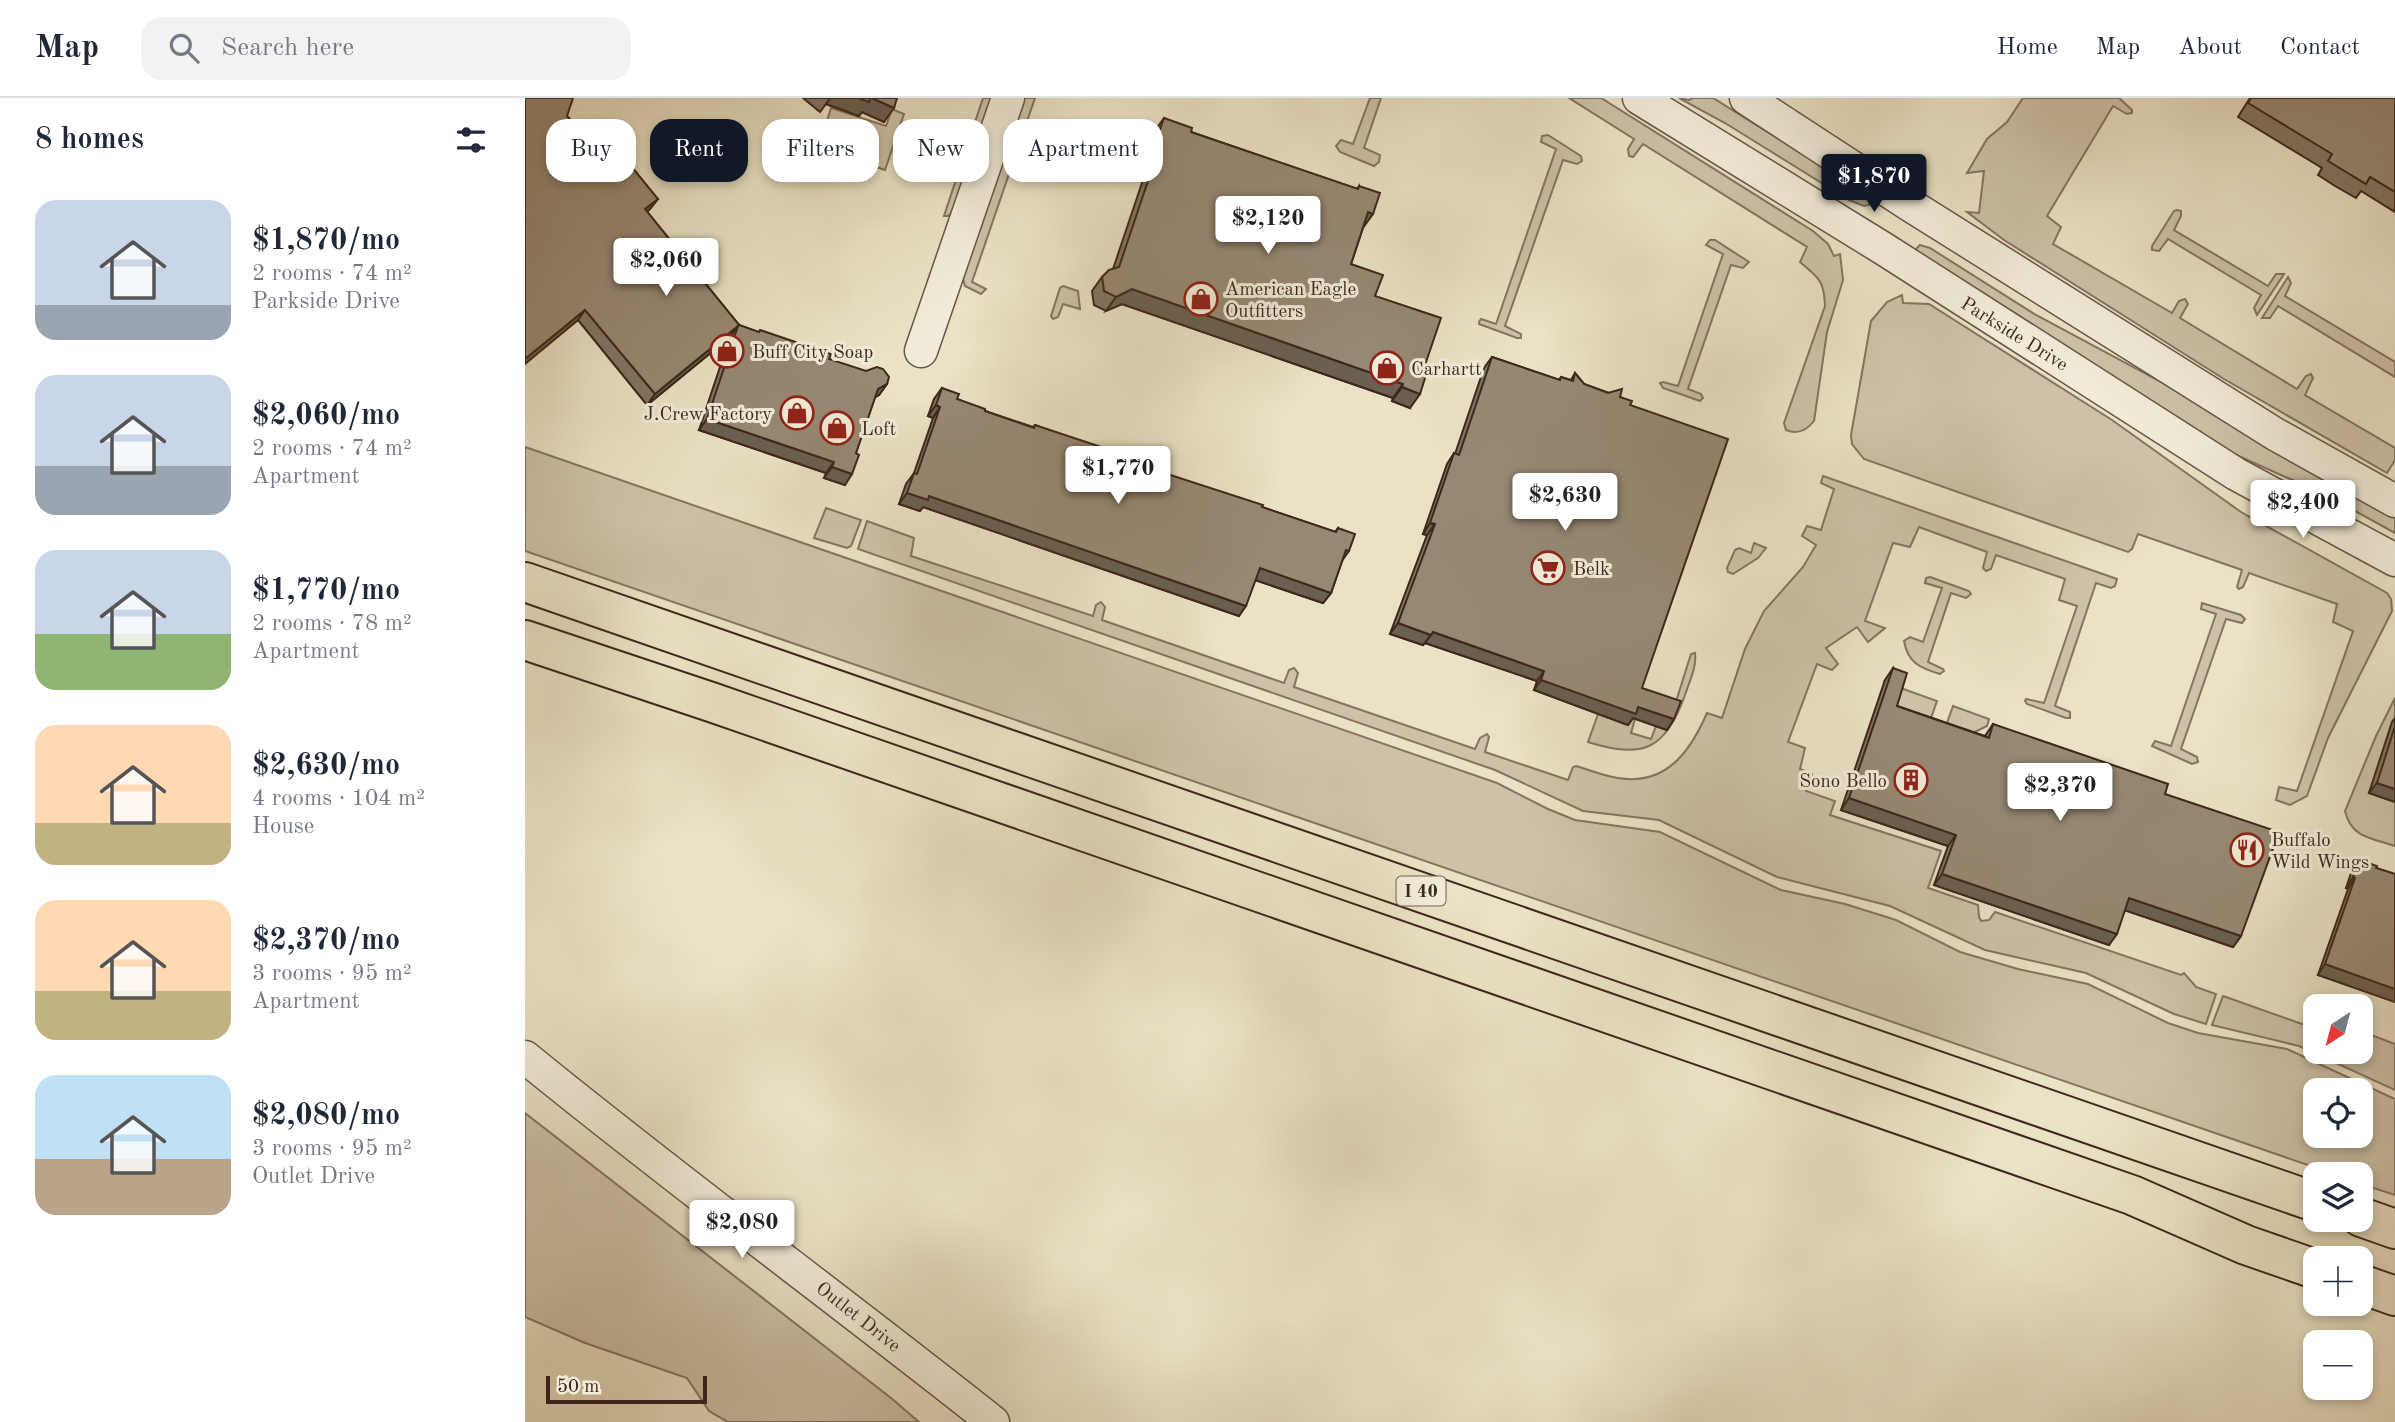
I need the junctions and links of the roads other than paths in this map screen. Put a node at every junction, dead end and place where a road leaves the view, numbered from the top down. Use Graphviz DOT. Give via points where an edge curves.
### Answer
graph roads {
  1 [pos="1008,98"];
  2 [pos="1639,98"];
  3 [pos="1746,98"];
  4 [pos="1910,205"];
  5 [pos="1884,249"];
  6 [pos="921,351"];
  7 [pos="2395,501"];
  8 [pos="2395,560"];
  9 [pos="525,582"];
  10 [pos="525,640"];
  11 [pos="525,1057"];
  12 [pos="2303,1198"];
  13 [pos="2373,1221"];
  14 [pos="2395,1229"];
  15 [pos="2303,1265"];
  16 [pos="2373,1288"];
  17 [pos="2395,1296"];
  18 [pos="993,1422"];
  1 -- 6 [label="street"];
  2 -- 5 [label="street, Parkside Drive"];
  3 -- 4 [label="street"];
  4 -- 5 [label="street"];
  4 -- 7 [label="street" via="2275,434"];
  5 -- 8 [label="street, Parkside Drive" via="2236,474"];
  9 -- 12 [label="highway, I 40"];
  10 -- 15 [label="highway" via="2132,1195"];
  11 -- 18 [label="street, Outlet Drive"];
  13 -- 14 [label="highway"];
  16 -- 17 [label="highway"];
}
